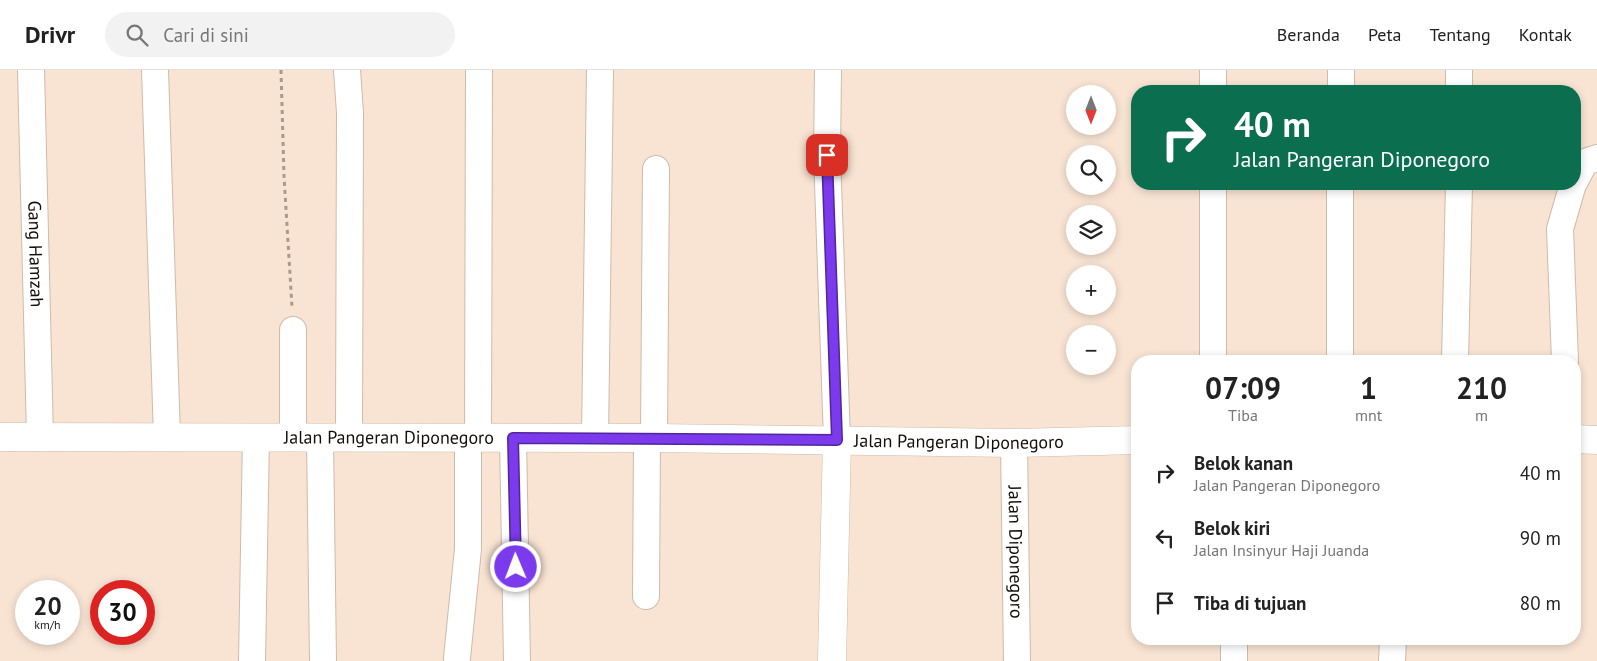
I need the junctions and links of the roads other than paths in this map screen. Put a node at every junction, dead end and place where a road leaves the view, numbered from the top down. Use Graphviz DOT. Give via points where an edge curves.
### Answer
graph roads {
  1 [pos="31,70"];
  2 [pos="156,70"];
  3 [pos="347,70"];
  4 [pos="479,70"];
  5 [pos="600,70"];
  6 [pos="828,70"];
  7 [pos="1213,70"];
  8 [pos="1341,70"];
  9 [pos="1459,70"];
  10 [pos="1213,85"];
  11 [pos="1341,85"];
  12 [pos="1459,85"];
  13 [pos="1597,158"];
  14 [pos="656,169"];
  15 [pos="1581,169"];
  16 [pos="1213,190"];
  17 [pos="1340,190"];
  18 [pos="1459,190"];
  19 [pos="1572,190"];
  20 [pos="293,330"];
  21 [pos="1213,355"];
  22 [pos="1340,355"];
  23 [pos="1455,355"];
  24 [pos="1564,355"];
  25 [pos="0,437"];
  26 [pos="40,437"];
  27 [pos="166,437"];
  28 [pos="256,437"];
  29 [pos="293,438"];
  30 [pos="320,438"];
  31 [pos="349,438"];
  32 [pos="473,438"];
  33 [pos="513,438"];
  34 [pos="595,438"];
  35 [pos="651,438"];
  36 [pos="1581,439"];
  37 [pos="837,440"];
  38 [pos="1131,440"];
  39 [pos="1597,440"];
  40 [pos="1014,443"];
  41 [pos="646,596"];
  42 [pos="1234,645"];
  43 [pos="1393,645"];
  44 [pos="457,658"];
  45 [pos="252,661"];
  46 [pos="323,661"];
  47 [pos="518,661"];
  48 [pos="832,661"];
  49 [pos="1017,661"];
  50 [pos="1234,661"];
  51 [pos="1392,661"];
  1 -- 26 [label="street, Gang Hamzah"];
  2 -- 27 [label="street"];
  3 -- 31 [label="street" via="350,113"];
  4 -- 32 [label="street"];
  5 -- 34 [label="street"];
  6 -- 37 [label="street" via="827,155"];
  7 -- 10 [label="street"];
  8 -- 11 [label="street"];
  9 -- 12 [label="street"];
  13 -- 15 [label="street" via="1585,162"];
  14 -- 35 [label="street"];
  16 -- 21 [label="street"];
  17 -- 22 [label="street"];
  18 -- 23 [label="street"];
  19 -- 24 [label="street" via="1560,228"];
  20 -- 29 [label="street"];
  25 -- 26 [label="street, Jalan Pangeran Diponegoro"];
  26 -- 27 [label="street, Jalan Pangeran Diponegoro"];
  27 -- 28 [label="street, Jalan Pangeran Diponegoro"];
  28 -- 29 [label="street, Jalan Pangeran Diponegoro"];
  28 -- 45 [label="street"];
  29 -- 30 [label="street, Jalan Pangeran Diponegoro"];
  30 -- 31 [label="street, Jalan Pangeran Diponegoro"];
  30 -- 46 [label="street"];
  31 -- 32 [label="street, Jalan Pangeran Diponegoro"];
  32 -- 33 [label="street, Jalan Pangeran Diponegoro"];
  32 -- 44 [label="street" via="468,549"];
  33 -- 34 [label="street, Jalan Pangeran Diponegoro"];
  33 -- 47 [label="street"];
  34 -- 35 [label="street, Jalan Pangeran Diponegoro"];
  35 -- 37 [label="street, Jalan Pangeran Diponegoro"];
  35 -- 41 [label="street"];
  36 -- 39 [label="street"];
  37 -- 40 [label="street, Jalan Pangeran Diponegoro"];
  37 -- 48 [label="street"];
  38 -- 40 [label="street, Jalan Pangeran Diponegoro"];
  40 -- 49 [label="street, Jalan Diponegoro"];
  42 -- 50 [label="street"];
  43 -- 51 [label="street"];
}
